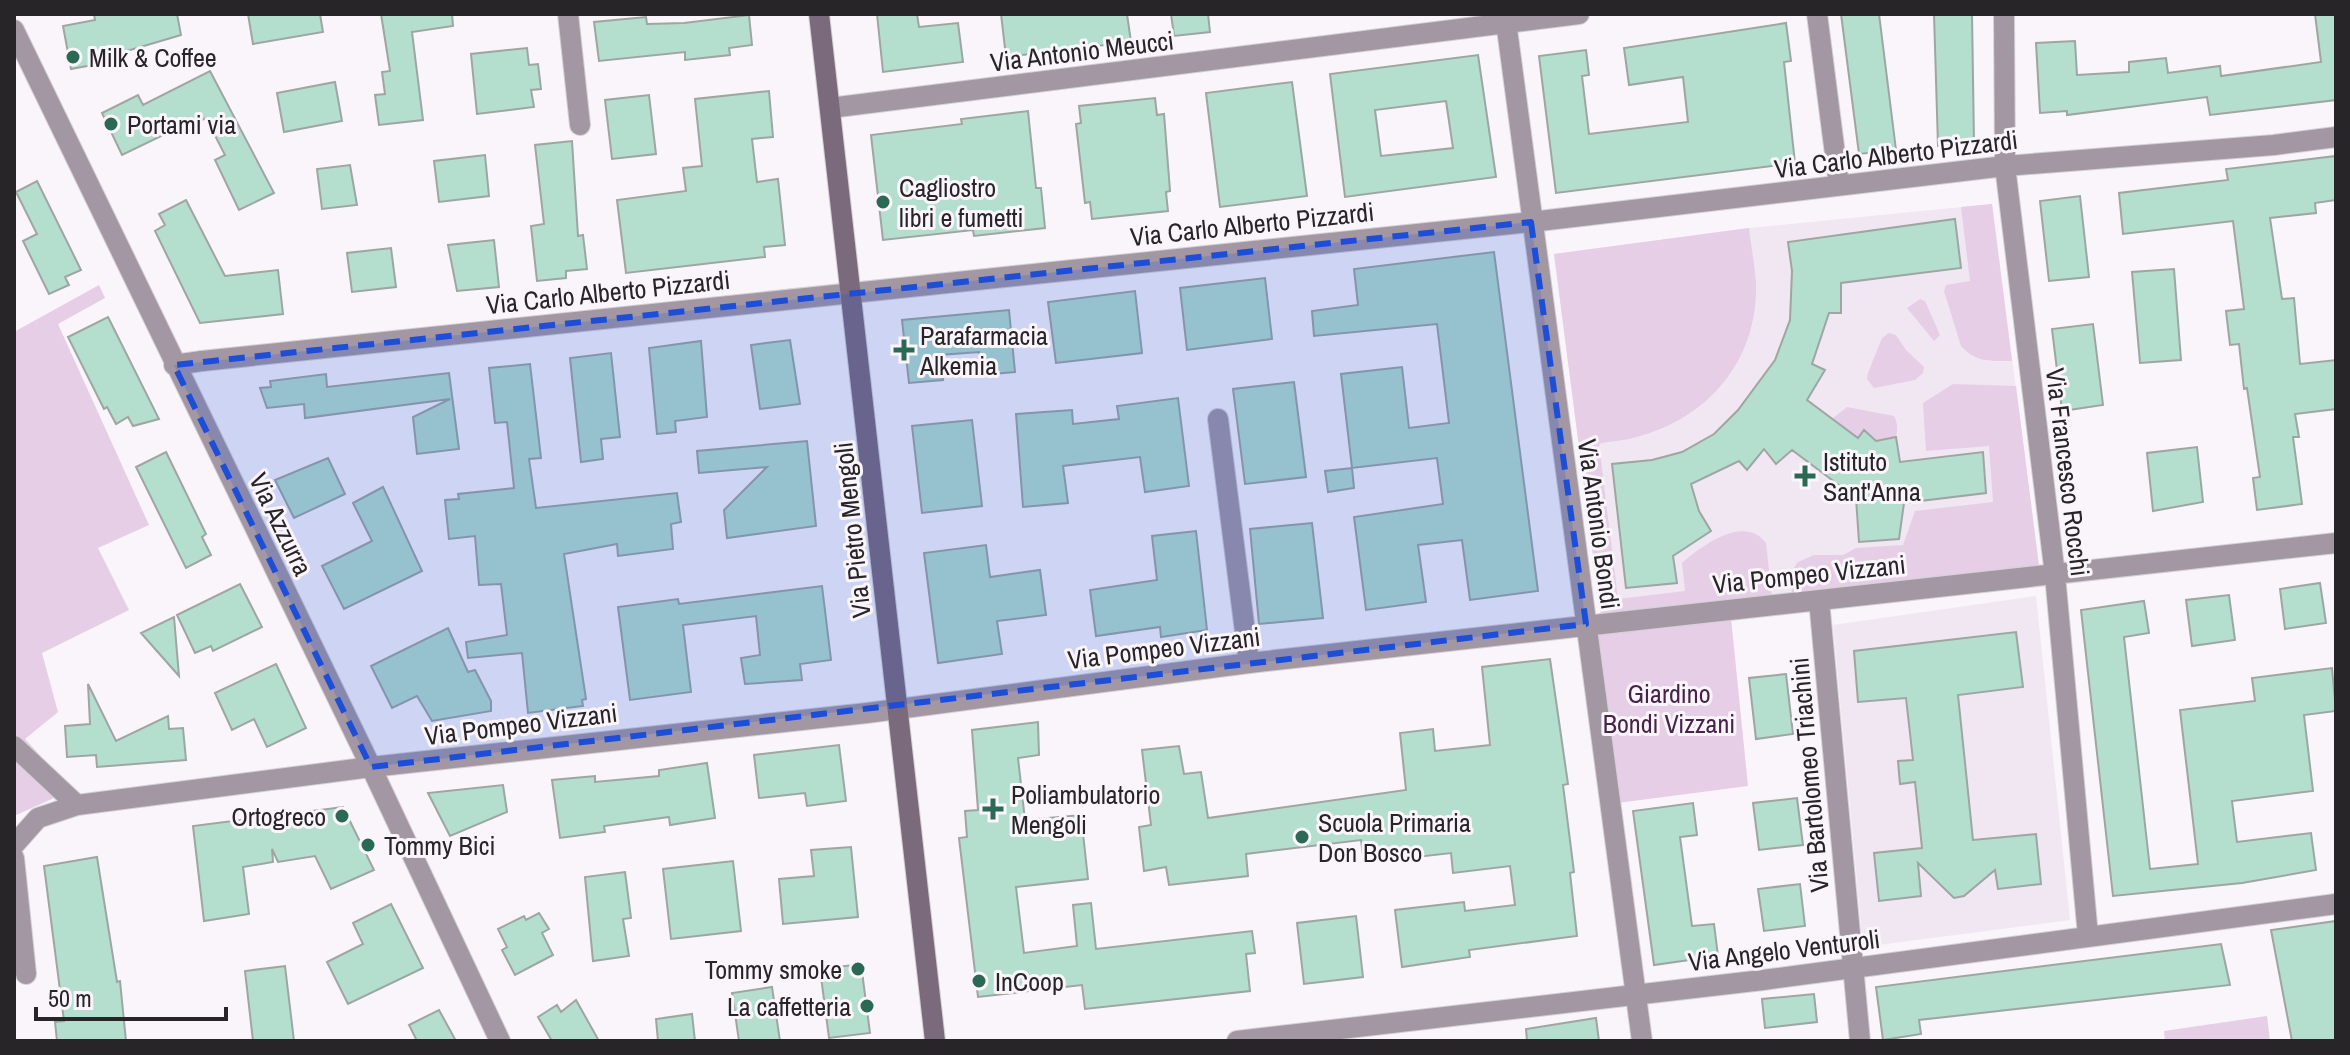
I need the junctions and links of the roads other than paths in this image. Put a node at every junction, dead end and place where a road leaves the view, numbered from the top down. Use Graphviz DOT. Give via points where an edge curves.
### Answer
graph roads {
  1 [pos="568,14"];
  2 [pos="819,14"];
  3 [pos="1579,14"];
  4 [pos="1817,14"];
  5 [pos="2004,14"];
  6 [pos="1505,18"];
  7 [pos="14,30"];
  8 [pos="830,108"];
  9 [pos="580,125"];
  10 [pos="2336,137"];
  11 [pos="2005,166"];
  12 [pos="1839,185"];
  13 [pos="1531,222"];
  14 [pos="851,292"];
  15 [pos="174,365"];
  16 [pos="1218,419"];
  17 [pos="2336,543"];
  18 [pos="2055,575"];
  19 [pos="1819,600"];
  20 [pos="1586,624"];
  21 [pos="1249,663"];
  22 [pos="897,708"];
  23 [pos="14,746"];
  24 [pos="371,767"];
  25 [pos="77,805"];
  26 [pos="14,845"];
  27 [pos="14,858"];
  28 [pos="2336,904"];
  29 [pos="2088,936"];
  30 [pos="1852,969"];
  31 [pos="26,974"];
  32 [pos="1636,995"];
  33 [pos="1274,1038"];
  34 [pos="500,1041"];
  35 [pos="935,1041"];
  36 [pos="1237,1041"];
  37 [pos="1642,1041"];
  38 [pos="1860,1041"];
  1 -- 9 [label="street"];
  2 -- 8 [label="main road, Via Pietro Mengoli"];
  3 -- 6 [label="street, Via Antonio Meucci"];
  4 -- 12 [label="street"];
  5 -- 11 [label="street, Via Francesco Rocchi"];
  6 -- 8 [label="street, Via Antonio Meucci"];
  6 -- 13 [label="street, Via Antonio Bondi"];
  7 -- 15 [label="street, Via Azzurra"];
  8 -- 14 [label="main road, Via Pietro Mengoli"];
  10 -- 11 [label="street, Via Carlo Alberto Pizzardi"];
  11 -- 12 [label="street, Via Carlo Alberto Pizzardi"];
  11 -- 18 [label="street, Via Francesco Rocchi"];
  12 -- 13 [label="street, Via Carlo Alberto Pizzardi"];
  13 -- 14 [label="street, Via Carlo Alberto Pizzardi"];
  13 -- 20 [label="street, Via Antonio Bondi"];
  14 -- 15 [label="street, Via Carlo Alberto Pizzardi"];
  14 -- 22 [label="main road, Via Pietro Mengoli"];
  15 -- 24 [label="street, Via Azzurra"];
  16 -- 21 [label="street"];
  17 -- 18 [label="street, Via Pompeo Vizzani"];
  18 -- 19 [label="street, Via Pompeo Vizzani"];
  18 -- 29 [label="street, Via Francesco Rocchi"];
  19 -- 20 [label="street, Via Pompeo Vizzani"];
  19 -- 30 [label="street, Via Bartolomeo Triachini"];
  20 -- 21 [label="street, Via Pompeo Vizzani"];
  20 -- 32 [label="street, Via Antonio Bondi"];
  21 -- 22 [label="street, Via Pompeo Vizzani"];
  22 -- 24 [label="street, Via Pompeo Vizzani"];
  22 -- 35 [label="main road, Via Pietro Mengoli"];
  23 -- 25 [label="street"];
  24 -- 25 [label="street, Via Pompeo Vizzani"];
  24 -- 34 [label="street, Via Azzurra"];
  25 -- 26 [label="street, Via Pompeo Vizzani" via="38,818"];
  27 -- 31 [label="street"];
  28 -- 29 [label="street, Via Angelo Venturoli"];
  29 -- 30 [label="street, Via Angelo Venturoli"];
  30 -- 32 [label="street, Via Angelo Venturoli"];
  30 -- 38 [label="street, Via Bartolomeo Triachini"];
  32 -- 33 [label="street, Via Angelo Venturoli"];
  32 -- 37 [label="street, Via Antonio Bondi"];
  33 -- 36 [label="street, Via Angelo Venturoli"];
}
